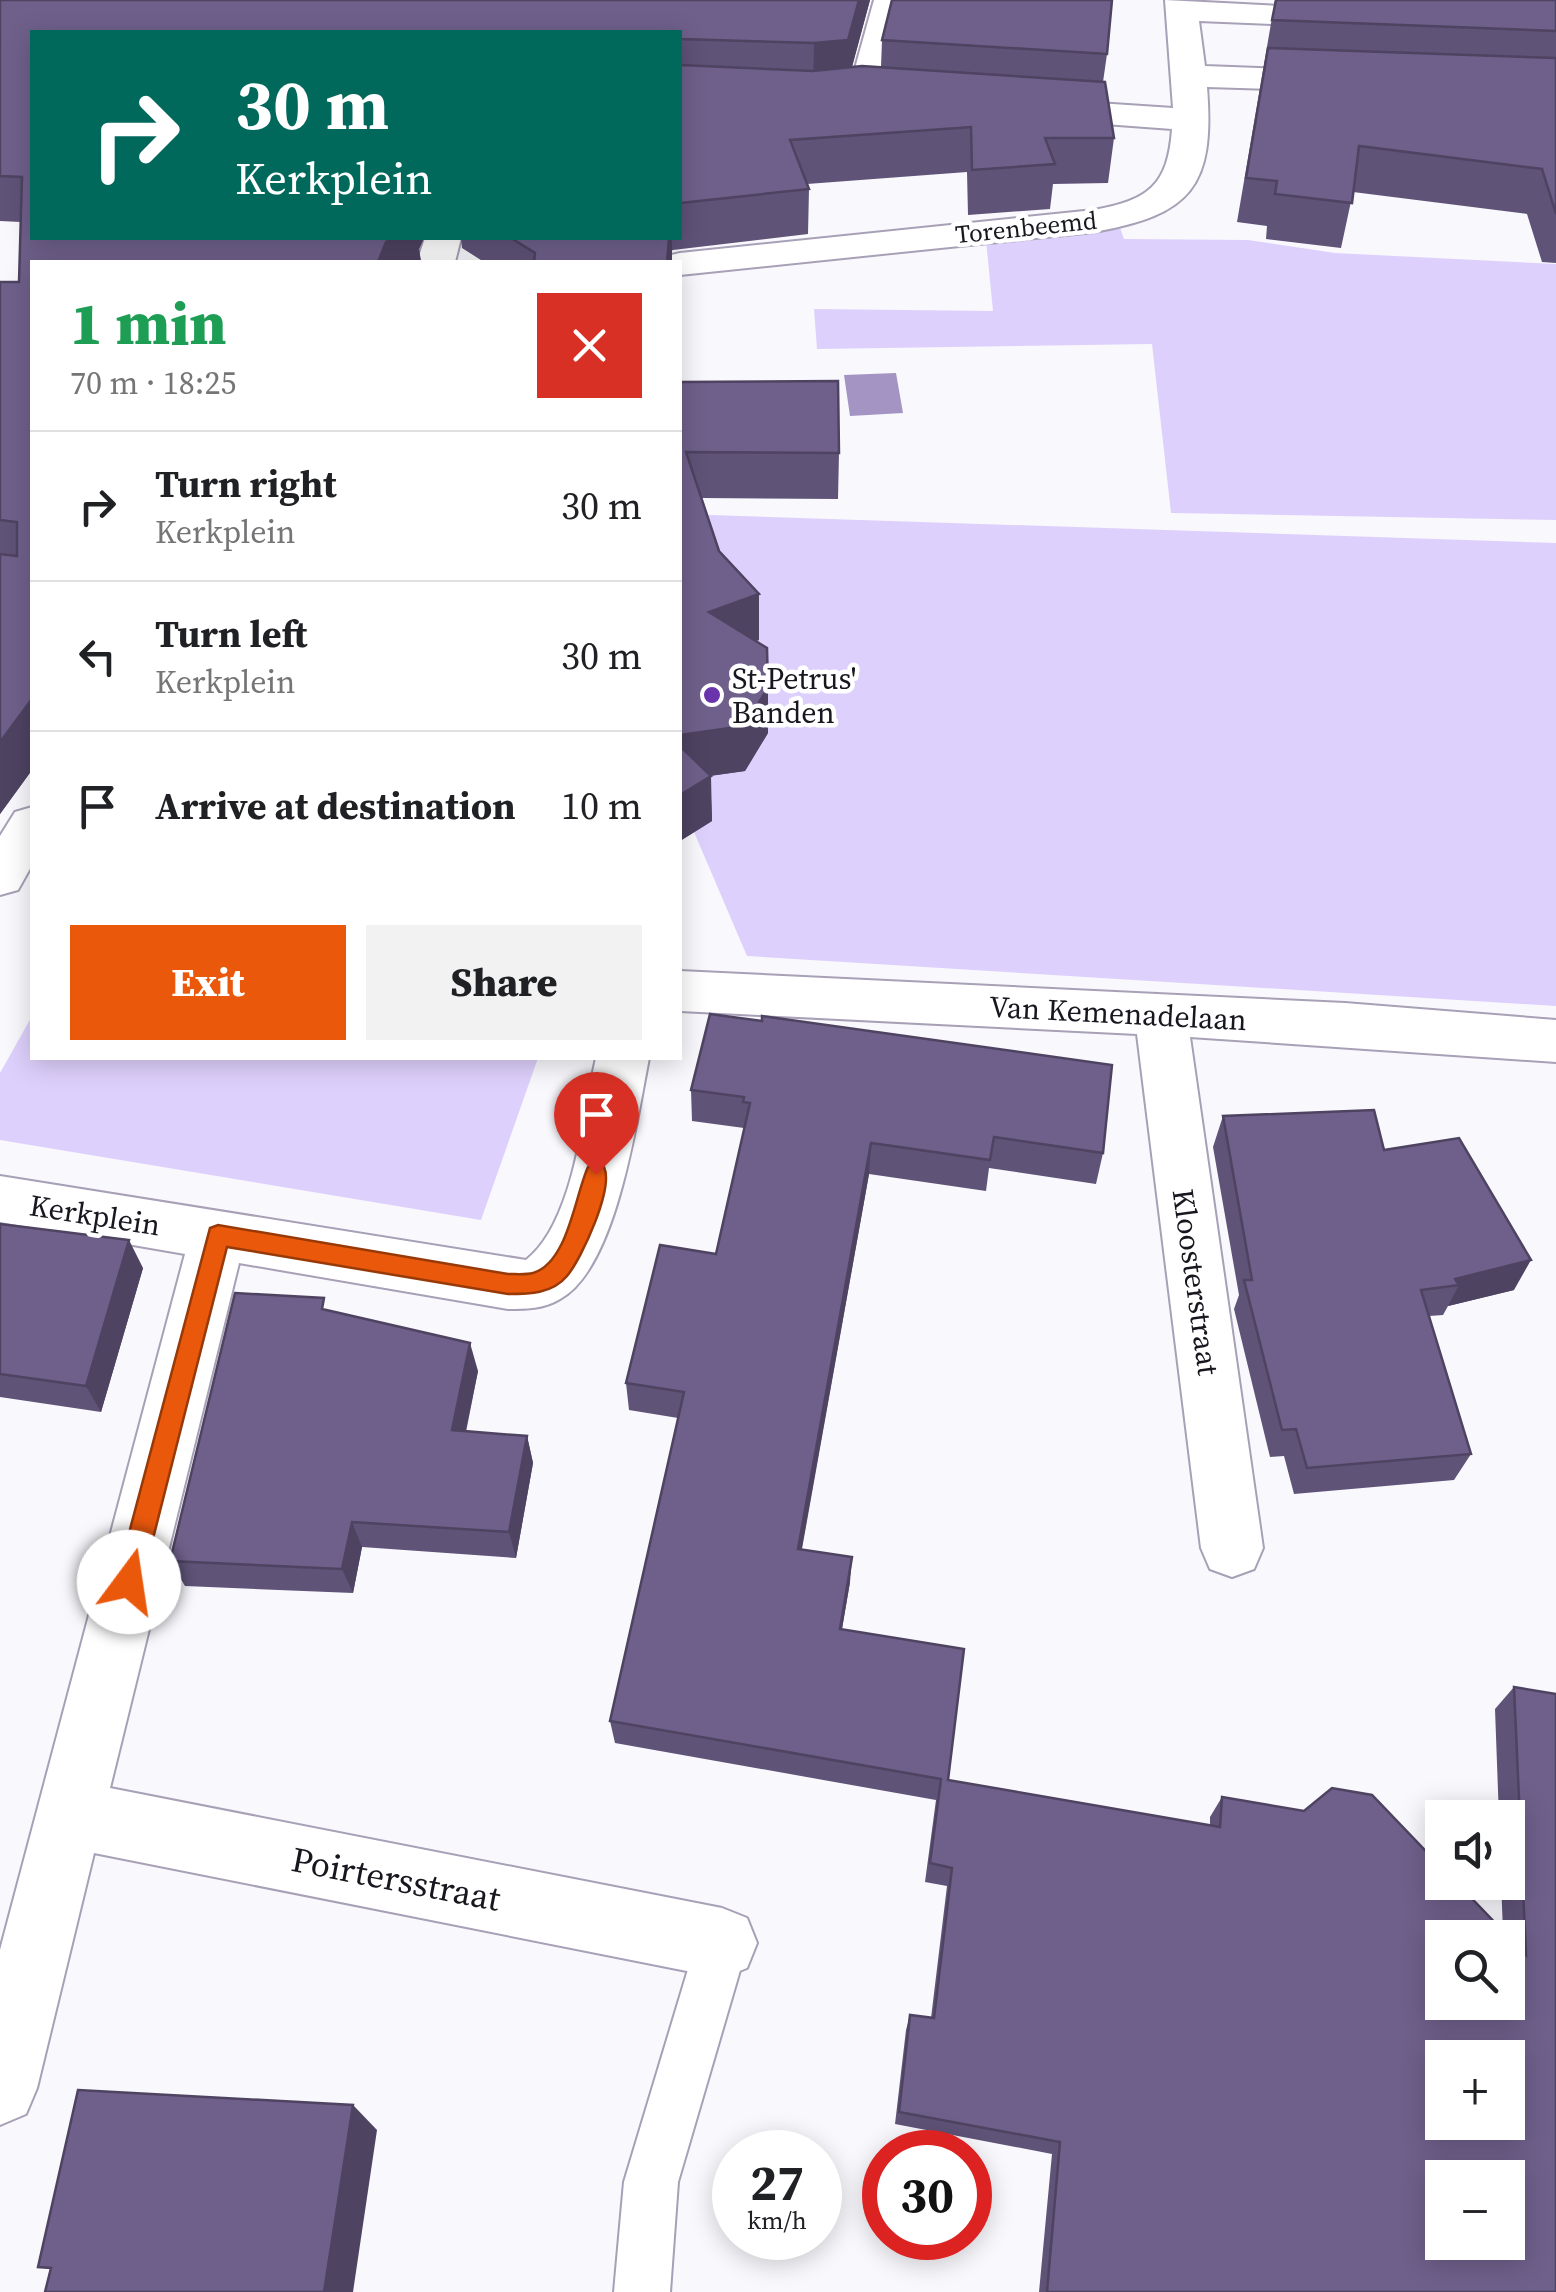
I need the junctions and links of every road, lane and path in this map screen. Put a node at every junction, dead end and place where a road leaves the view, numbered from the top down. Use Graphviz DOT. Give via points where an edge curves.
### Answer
graph roads {
  1 [pos="886,0"];
  2 [pos="1181,5"];
  3 [pos="1378,18"];
  4 [pos="1189,76"];
  5 [pos="1363,82"];
  6 [pos="860,98"];
  7 [pos="899,100"];
  8 [pos="825,102"];
  9 [pos="996,106"];
  10 [pos="1191,120"];
  11 [pos="682,264"];
  12 [pos="30,828"];
  13 [pos="0,878"];
  14 [pos="682,991"];
  15 [pos="1161,1016"];
  16 [pos="1556,1041"];
  17 [pos="622,1060"];
  18 [pos="0,1199"];
  19 [pos="218,1235"];
  20 [pos="1232,1548"];
  21 [pos="70,1814"];
  22 [pos="722,1943"];
  23 [pos="0,2088"];
  24 [pos="642,2292"];
  1 -- 6 [label="lane"];
  2 -- 3 [label="street"];
  2 -- 4 [label="street, Torenbeemd"];
  4 -- 5 [label="street"];
  4 -- 10 [label="street, Torenbeemd"];
  6 -- 7 [label="street"];
  6 -- 8 [label="street"];
  9 -- 10 [label="street"];
  10 -- 11 [label="street, Torenbeemd" via="1178,183 1158,202 1129,214"];
  12 -- 13 [label="street"];
  14 -- 15 [label="street, Van Kemenadelaan"];
  15 -- 16 [label="street, Van Kemenadelaan"];
  15 -- 20 [label="street, Kloosterstraat"];
  17 -- 19 [label="street, Kerkplein" via="588,1213 558,1270 537,1284"];
  18 -- 19 [label="street, Kerkplein"];
  19 -- 21 [label="street"];
  21 -- 22 [label="street, Poirtersstraat"];
  21 -- 23 [label="street"];
  22 -- 24 [label="lane" via="652,2182"];
}
